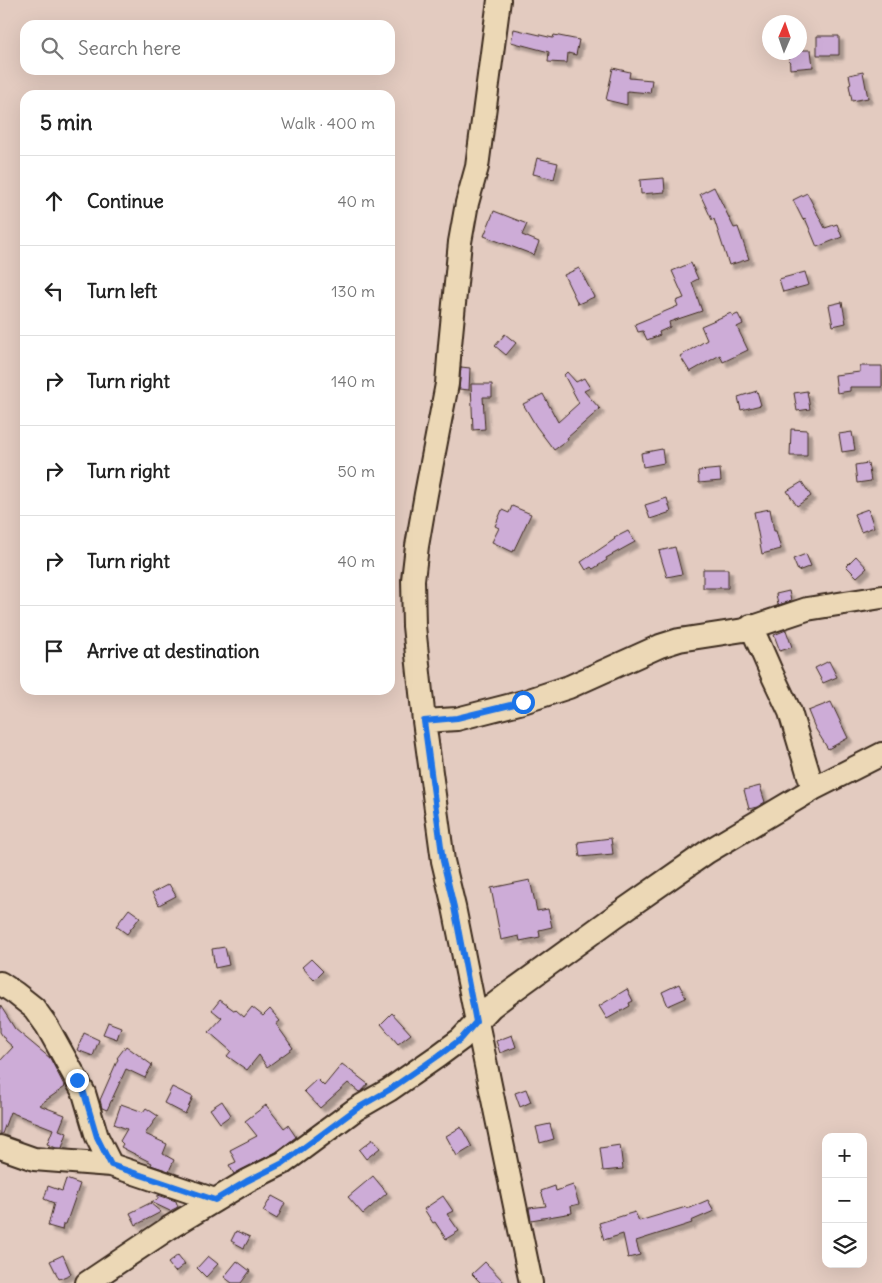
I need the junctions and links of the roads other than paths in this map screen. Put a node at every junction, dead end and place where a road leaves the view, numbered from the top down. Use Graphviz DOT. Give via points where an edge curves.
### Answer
graph roads {
  1 [pos="499,0"];
  2 [pos="882,597"];
  3 [pos="751,626"];
  4 [pos="424,721"];
  5 [pos="882,754"];
  6 [pos="813,789"];
  7 [pos="0,983"];
  8 [pos="476,1022"];
  9 [pos="0,1147"];
  10 [pos="111,1165"];
  11 [pos="215,1200"];
  12 [pos="87,1283"];
  13 [pos="531,1283"];
  1 -- 4 [label="street" via="477,167 466,203 460,242 448,384 413,580 414,626"];
  2 -- 3 [label="street" via="807,609"];
  3 -- 4 [label="street" via="660,646 569,687 523,702 457,718"];
  3 -- 6 [label="street" via="790,712"];
  4 -- 8 [label="street" via="443,861"];
  5 -- 6 [label="street"];
  6 -- 8 [label="street" via="700,857 508,994"];
  7 -- 10 [label="street" via="34,1008 47,1026 84,1093 97,1137"];
  8 -- 11 [label="street" via="461,1039 438,1056 356,1109 283,1163"];
  8 -- 13 [label="street"];
  9 -- 10 [label="street" via="34,1159"];
  10 -- 11 [label="street"];
  11 -- 12 [label="street"];
}
